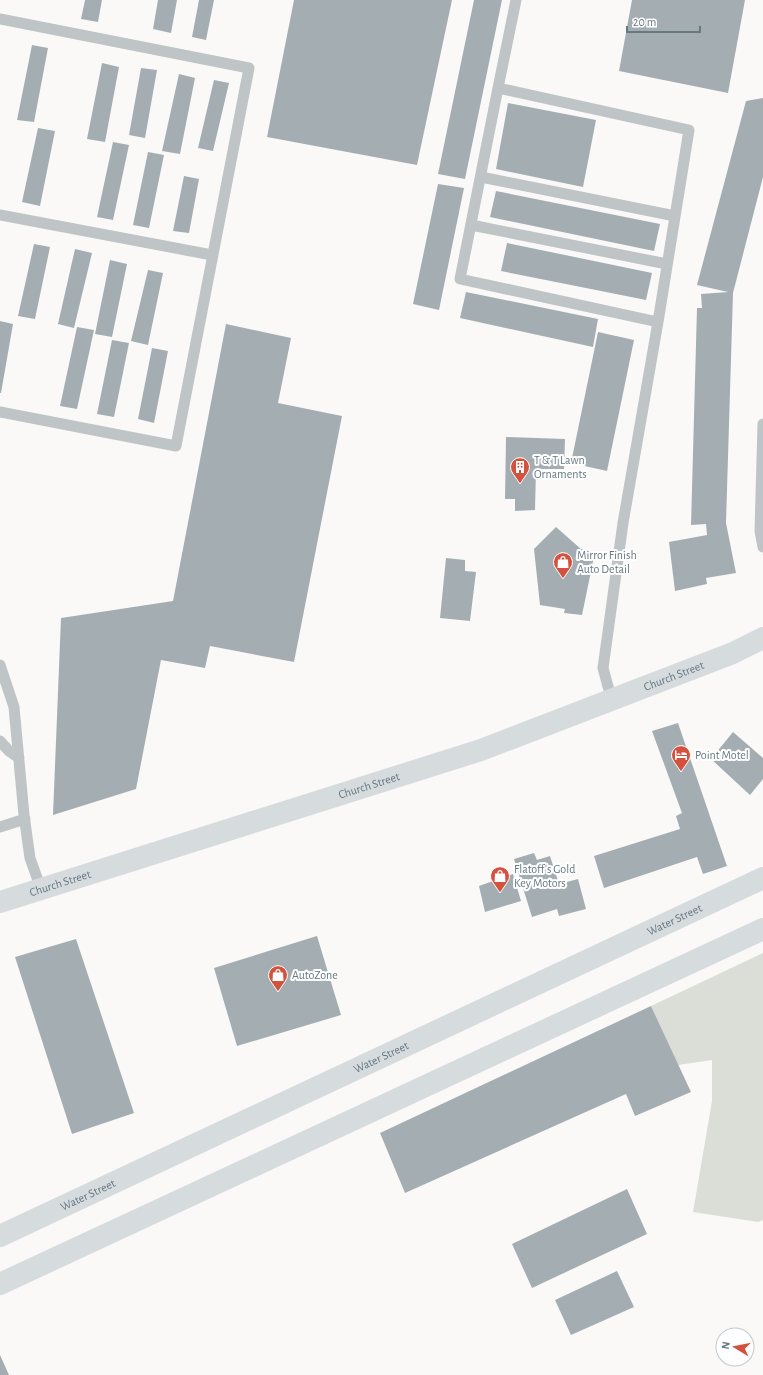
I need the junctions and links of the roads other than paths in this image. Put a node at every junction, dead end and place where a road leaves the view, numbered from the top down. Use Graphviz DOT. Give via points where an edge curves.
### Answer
graph roads {
  1 [pos="516,0"];
  2 [pos="0,19"];
  3 [pos="498,88"];
  4 [pos="480,177"];
  5 [pos="0,215"];
  6 [pos="675,216"];
  7 [pos="471,225"];
  8 [pos="212,255"];
  9 [pos="667,264"];
  10 [pos="658,322"];
  11 [pos="0,412"];
  12 [pos="763,424"];
  13 [pos="763,547"];
  14 [pos="763,638"];
  15 [pos="0,664"];
  16 [pos="612,701"];
  17 [pos="0,741"];
  18 [pos="19,758"];
  19 [pos="25,819"];
  20 [pos="0,827"];
  21 [pos="763,878"];
  22 [pos="41,890"];
  23 [pos="0,902"];
  24 [pos="763,929"];
  25 [pos="0,1236"];
  26 [pos="0,1284"];
  1 -- 3 [label="lane"];
  2 -- 8 [label="lane" via="249,68"];
  3 -- 4 [label="lane"];
  3 -- 6 [label="lane" via="688,130"];
  4 -- 6 [label="lane"];
  4 -- 7 [label="lane"];
  5 -- 8 [label="lane"];
  6 -- 9 [label="lane"];
  7 -- 9 [label="lane"];
  7 -- 10 [label="lane" via="460,279"];
  8 -- 11 [label="lane" via="176,446"];
  9 -- 10 [label="lane"];
  10 -- 16 [label="lane" via="623,523 603,668"];
  12 -- 13 [label="lane" via="760,531"];
  14 -- 16 [label="main road, Church Street" via="733,653"];
  15 -- 18 [label="lane" via="14,707"];
  16 -- 22 [label="main road, Church Street" via="481,750"];
  17 -- 18 [label="lane" via="9,752"];
  18 -- 19 [label="lane"];
  19 -- 20 [label="lane"];
  19 -- 22 [label="lane" via="30,858"];
  21 -- 25 [label="main road, Water Street"];
  22 -- 23 [label="main road, Church Street"];
  24 -- 26 [label="main road"];
}
